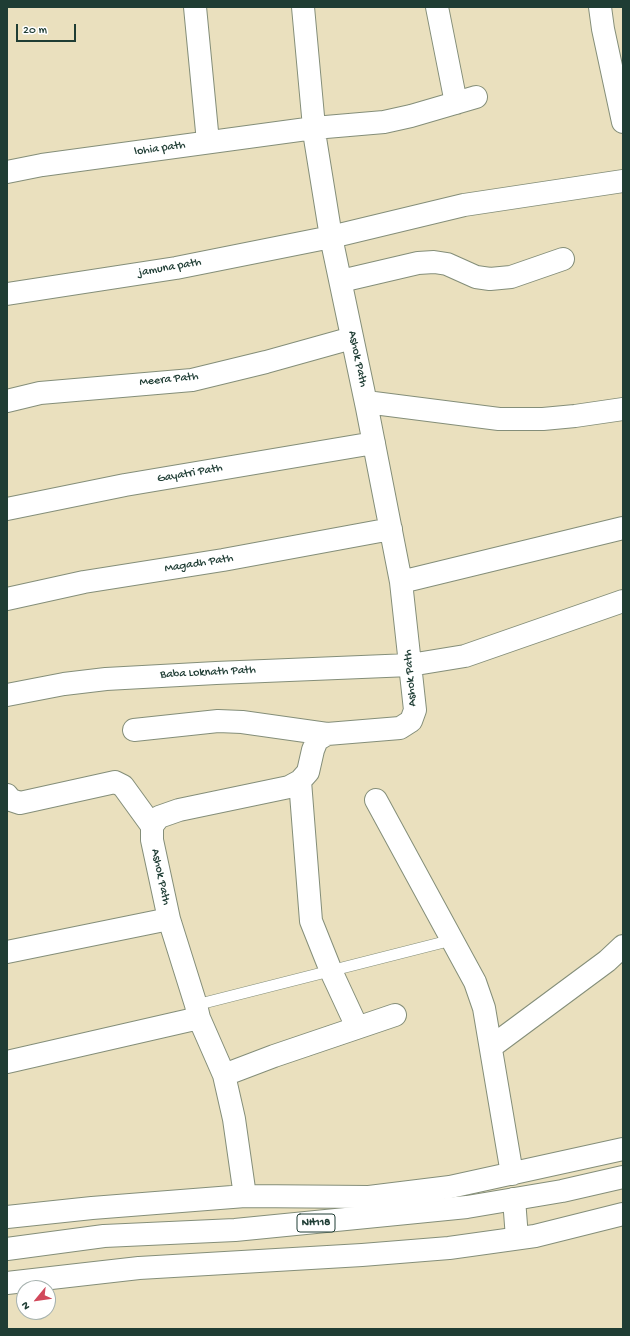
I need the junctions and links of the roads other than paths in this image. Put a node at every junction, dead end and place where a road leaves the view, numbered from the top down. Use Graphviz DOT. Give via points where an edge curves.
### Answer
graph roads {
  1 [pos="195,7"];
  2 [pos="303,7"];
  3 [pos="437,7"];
  4 [pos="600,7"];
  5 [pos="614,37"];
  6 [pos="623,122"];
  7 [pos="314,128"];
  8 [pos="208,142"];
  9 [pos="7,172"];
  10 [pos="623,181"];
  11 [pos="331,236"];
  12 [pos="564,259"];
  13 [pos="341,281"];
  14 [pos="7,294"];
  15 [pos="352,338"];
  16 [pos="7,401"];
  17 [pos="366,402"];
  18 [pos="623,409"];
  19 [pos="374,443"];
  20 [pos="7,509"];
  21 [pos="623,528"];
  22 [pos="391,529"];
  23 [pos="401,582"];
  24 [pos="7,599"];
  25 [pos="623,601"];
  26 [pos="410,665"];
  27 [pos="7,695"];
  28 [pos="134,730"];
  29 [pos="327,734"];
  30 [pos="300,781"];
  31 [pos="7,795"];
  32 [pos="376,800"];
  33 [pos="152,826"];
  34 [pos="169,918"];
  35 [pos="452,940"];
  36 [pos="623,946"];
  37 [pos="7,952"];
  38 [pos="331,971"];
  39 [pos="198,1011"];
  40 [pos="395,1014"];
  41 [pos="357,1027"];
  42 [pos="491,1047"];
  43 [pos="7,1062"];
  44 [pos="224,1075"];
  45 [pos="623,1149"];
  46 [pos="512,1174"];
  47 [pos="623,1177"];
  48 [pos="245,1196"];
  49 [pos="514,1199"];
  50 [pos="623,1214"];
  51 [pos="7,1217"];
  52 [pos="517,1238"];
  53 [pos="7,1249"];
  54 [pos="7,1283"];
  1 -- 8 [label="main road"];
  2 -- 7 [label="main road, Ashok Path"];
  3 -- 7 [label="main road, lohia path" via="466,100 384,122"];
  4 -- 5 [label="main road"];
  5 -- 6 [label="main road"];
  7 -- 8 [label="main road, lohia path"];
  7 -- 11 [label="main road, Ashok Path"];
  8 -- 9 [label="main road, lohia path"];
  10 -- 11 [label="main road, jamuna path" via="464,205"];
  11 -- 13 [label="main road, Ashok Path"];
  11 -- 14 [label="main road, jamuna path" via="176,268"];
  12 -- 13 [label="main road" via="511,277 476,277 447,264 434,262 418,263"];
  13 -- 15 [label="main road, Ashok Path"];
  15 -- 16 [label="main road, Meera Path" via="192,380 40,392"];
  15 -- 17 [label="main road, Ashok Path"];
  17 -- 18 [label="main road" via="499,419 543,419"];
  17 -- 19 [label="main road, Ashok Path"];
  19 -- 20 [label="main road, Gayatri Path" via="125,485"];
  19 -- 22 [label="main road, Ashok Path"];
  21 -- 23 [label="main road"];
  22 -- 23 [label="main road, Ashok Path"];
  22 -- 24 [label="main road, Magadh Path" via="84,582"];
  23 -- 26 [label="main road, Ashok Path"];
  25 -- 26 [label="main road, Baba Loknath Path" via="465,656"];
  26 -- 27 [label="main road, Baba Loknath Path" via="106,679"];
  26 -- 29 [label="main road, Ashok Path" via="414,710 411,721 400,728"];
  28 -- 29 [label="main road, Ashok Path" via="218,721"];
  29 -- 30 [label="main road" via="318,740 308,772"];
  30 -- 33 [label="main road" via="289,787 180,810 159,817"];
  30 -- 38 [label="main road" via="311,921"];
  31 -- 33 [label="main road" via="10,800 20,803 115,782 123,786"];
  32 -- 35 [label="main road"];
  33 -- 34 [label="main road, Ashok Path" via="152,840"];
  34 -- 37 [label="main road"];
  34 -- 39 [label="main road, Ashok Path"];
  35 -- 38 [label="lane"];
  35 -- 42 [label="main road" via="475,982 484,1008"];
  36 -- 42 [label="main road" via="607,961"];
  38 -- 39 [label="lane"];
  38 -- 41 [label="main road"];
  39 -- 43 [label="main road"];
  39 -- 44 [label="main road, Ashok Path"];
  40 -- 41 [label="main road"];
  41 -- 44 [label="main road"];
  42 -- 46 [label="main road"];
  44 -- 48 [label="main road, Ashok Path" via="234,1119"];
  45 -- 46 [label="main road"];
  46 -- 48 [label="main road" via="450,1187 369,1197"];
  47 -- 49 [label="main road, NH118"];
  48 -- 51 [label="main road"];
  49 -- 52 [label="main road"];
  49 -- 53 [label="main road, NH118" via="467,1207 372,1217 235,1230 104,1236"];
  50 -- 52 [label="main road" via="535,1236"];
  52 -- 54 [label="main road" via="362,1255 139,1268"];
}
